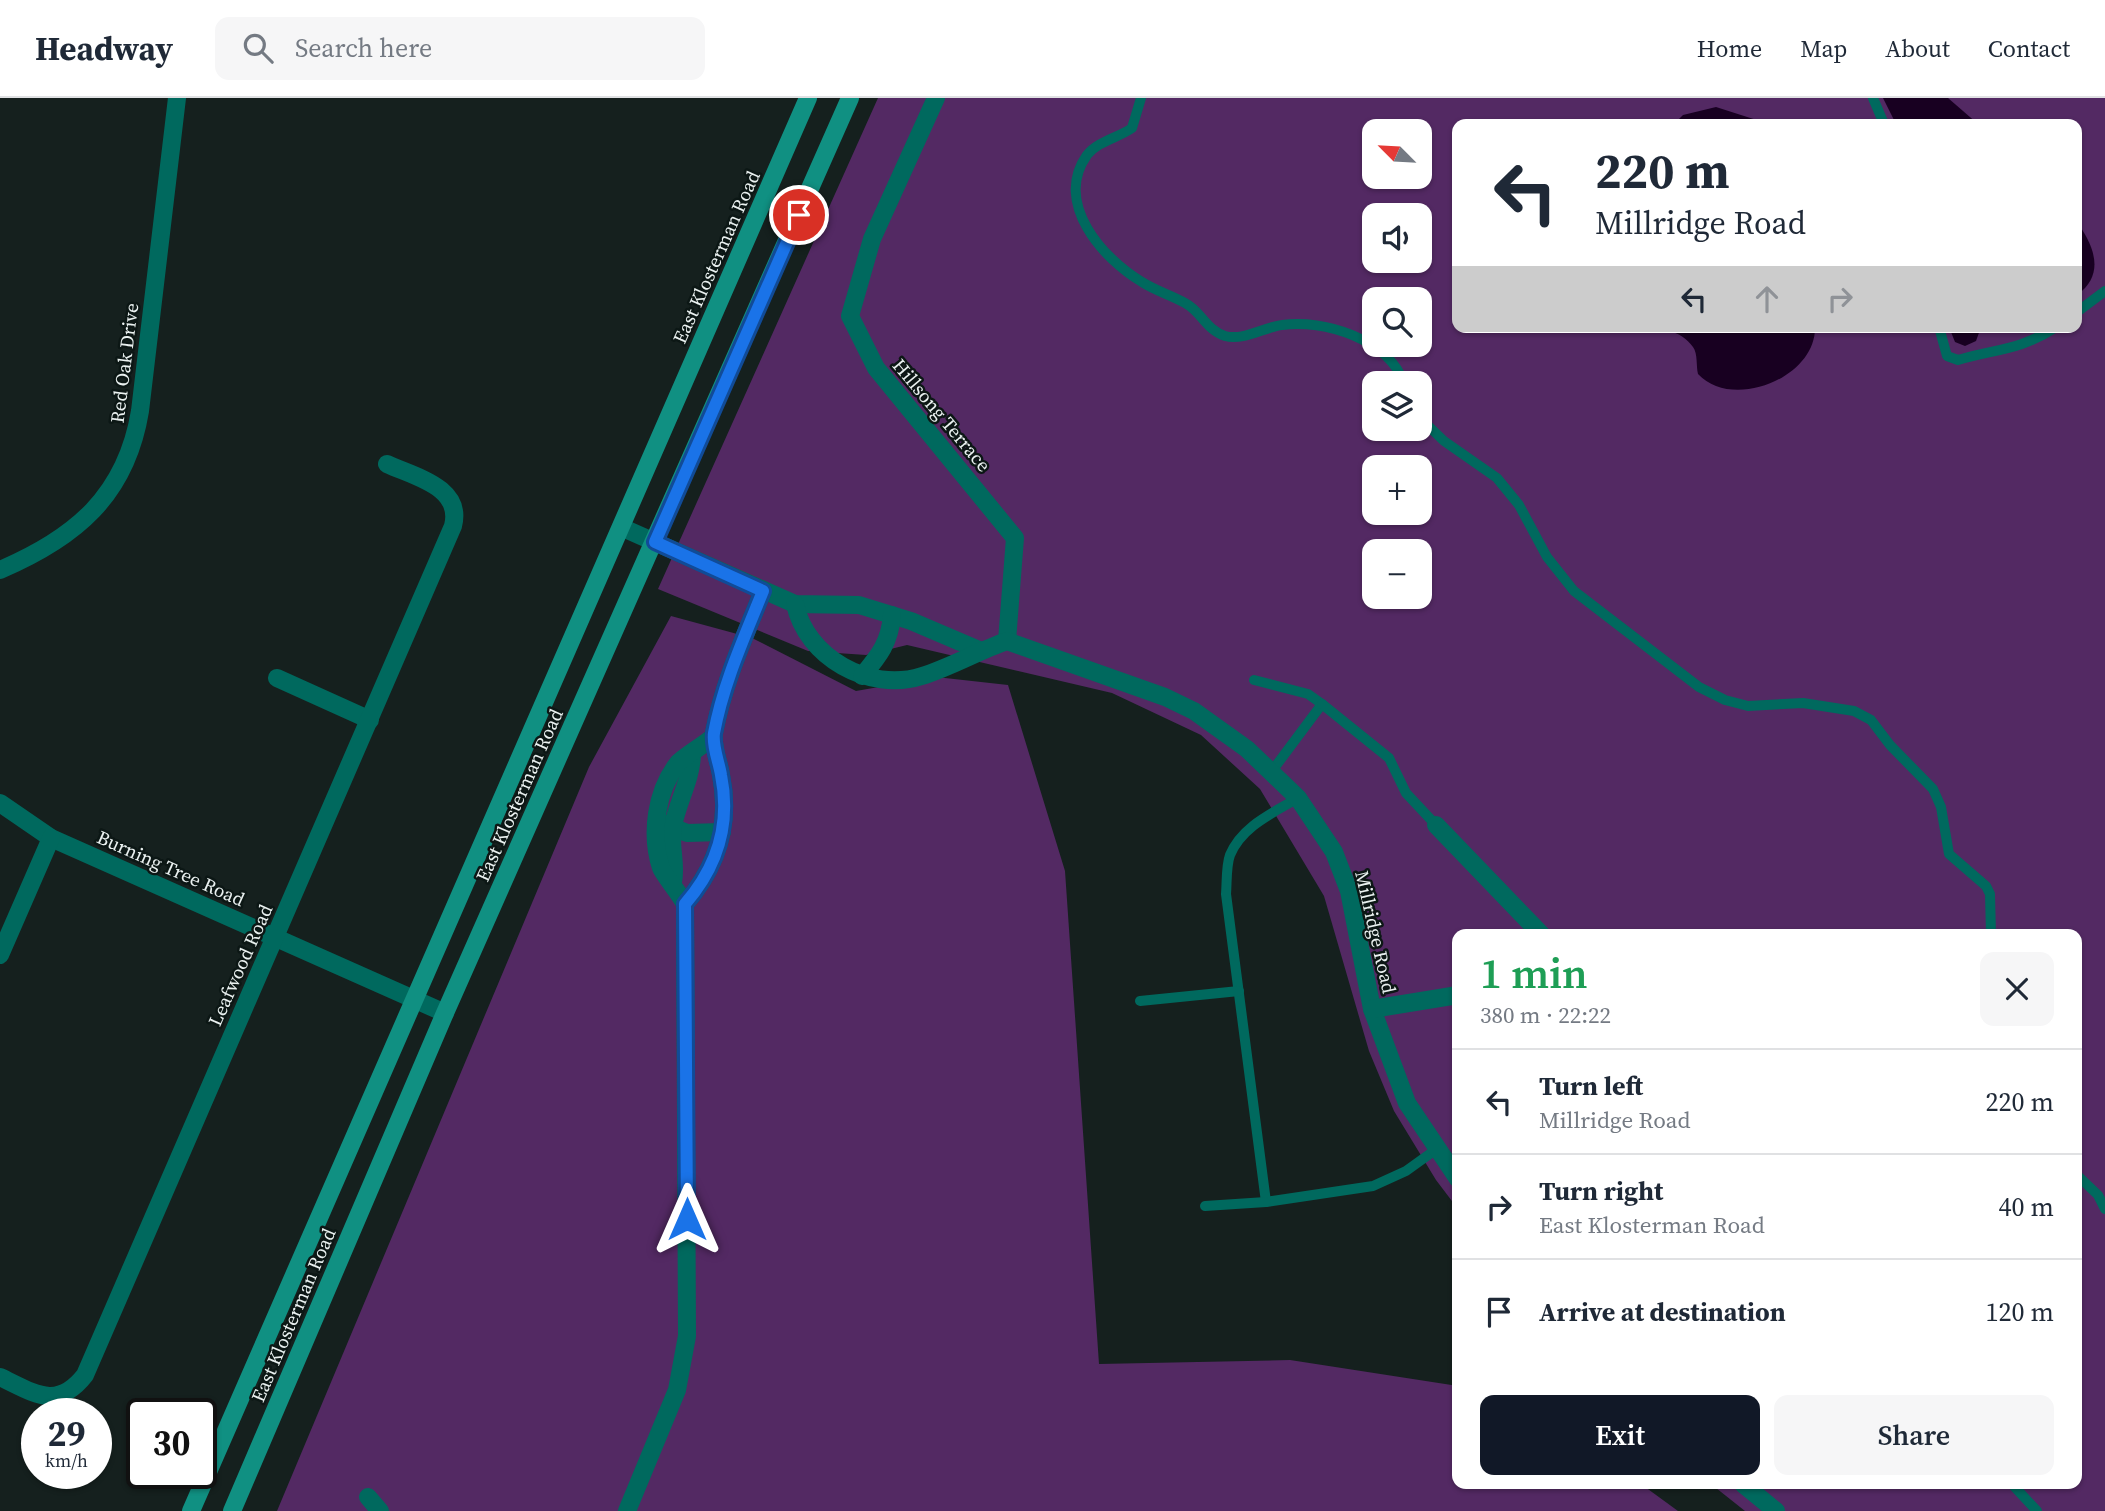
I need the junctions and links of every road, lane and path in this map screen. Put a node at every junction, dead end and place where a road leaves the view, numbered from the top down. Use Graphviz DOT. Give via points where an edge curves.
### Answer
graph roads {
  1 [pos="177,98"];
  2 [pos="808,98"];
  3 [pos="850,98"];
  4 [pos="936,98"];
  5 [pos="1141,98"];
  6 [pos="1873,98"];
  7 [pos="1882,119"];
  8 [pos="2105,291"];
  9 [pos="2082,308"];
  10 [pos="1941,333"];
  11 [pos="2044,333"];
  12 [pos="1396,371"];
  13 [pos="1432,429"];
  14 [pos="387,464"];
  15 [pos="623,528"];
  16 [pos="655,542"];
  17 [pos="0,570"];
  18 [pos="763,591"];
  19 [pos="795,604"];
  20 [pos="892,615"];
  21 [pos="1007,641"];
  22 [pos="979,650"];
  23 [pos="862,676"];
  24 [pos="277,678"];
  25 [pos="1254,680"];
  26 [pos="1322,704"];
  27 [pos="370,720"];
  28 [pos="713,737"];
  29 [pos="1272,771"];
  30 [pos="1298,798"];
  31 [pos="0,803"];
  32 [pos="664,824"];
  33 [pos="1436,825"];
  34 [pos="722,832"];
  35 [pos="51,838"];
  36 [pos="685,904"];
  37 [pos="1536,929"];
  38 [pos="1991,929"];
  39 [pos="275,937"];
  40 [pos="0,955"];
  41 [pos="1239,991"];
  42 [pos="1452,996"];
  43 [pos="414,999"];
  44 [pos="1140,1001"];
  45 [pos="1372,1009"];
  46 [pos="445,1013"];
  47 [pos="1438,1149"];
  48 [pos="1452,1170"];
  49 [pos="2082,1180"];
  50 [pos="1266,1202"];
  51 [pos="1205,1206"];
  52 [pos="2105,1209"];
  53 [pos="0,1377"];
  54 [pos="1749,1489"];
  55 [pos="2017,1489"];
  56 [pos="368,1497"];
  57 [pos="191,1511"];
  58 [pos="232,1511"];
  59 [pos="380,1511"];
  60 [pos="627,1511"];
  61 [pos="1776,1511"];
  62 [pos="2037,1511"];
  1 -- 17 [label="street, Red Oak Drive" via="133,445 105,495 69,532 36,555"];
  2 -- 15 [label="main road, East Klosterman Road"];
  3 -- 16 [label="main road, East Klosterman Road"];
  4 -- 21 [label="street, Hillsong Terrace" via="872,239 850,316 876,368 1015,538"];
  5 -- 12 [label="lane" via="1132,128 1092,150 1079,177 1080,212 1105,254 1143,283 1189,305 1203,322 1227,337 1243,337 1283,324 1334,328 1373,348"];
  6 -- 7 [label="lane"];
  8 -- 9 [label="lane"];
  10 -- 11 [label="lane" via="1947,356 1958,360 2007,351"];
  13 -- 38 [label="lane" via="1497,478 1574,592 1699,687 1748,706 1803,703 1854,712 1871,720 1933,789 1949,854 1990,894"];
  14 -- 27 [label="street, Leafwood Road" via="447,494 456,508 453,526"];
  15 -- 16 [label="street"];
  15 -- 43 [label="main road, East Klosterman Road"];
  16 -- 18 [label="street"];
  16 -- 46 [label="main road, East Klosterman Road"];
  18 -- 19 [label="street"];
  18 -- 28 [label="street" via="725,687"];
  19 -- 20 [label="street" via="859,605"];
  19 -- 23 [label="street" via="799,624 823,655"];
  20 -- 22 [label="street"];
  20 -- 23 [label="street" via="883,650"];
  21 -- 22 [label="street"];
  21 -- 29 [label="street, Millridge Road" via="1194,711"];
  22 -- 23 [label="street" via="920,677"];
  24 -- 27 [label="street"];
  25 -- 26 [label="lane" via="1308,694"];
  26 -- 29 [label="lane"];
  26 -- 33 [label="lane" via="1389,758 1406,793"];
  27 -- 39 [label="street, Leafwood Road"];
  28 -- 32 [label="street" via="680,761 662,793"];
  28 -- 34 [label="street" via="722,779"];
  29 -- 30 [label="street, Millridge Road"];
  30 -- 41 [label="lane" via="1256,822 1229,857 1226,894"];
  30 -- 45 [label="street, Millridge Road" via="1334,852 1349,891"];
  31 -- 35 [label="street, Burning Tree Road"];
  32 -- 34 [label="street" via="687,833"];
  32 -- 36 [label="street" via="657,849 662,871"];
  33 -- 37 [label="street"];
  34 -- 36 [label="street" via="719,851 703,883"];
  35 -- 39 [label="street, Burning Tree Road"];
  35 -- 40 [label="street"];
  36 -- 60 [label="street" via="687,1336 677,1390"];
  39 -- 43 [label="street, Burning Tree Road"];
  39 -- 53 [label="street, Leafwood Road" via="85,1375 54,1398"];
  41 -- 44 [label="lane"];
  41 -- 50 [label="lane"];
  42 -- 45 [label="street"];
  43 -- 46 [label="street, Burning Tree Road"];
  43 -- 57 [label="main road, East Klosterman Road"];
  45 -- 47 [label="street, Millridge Road" via="1407,1103"];
  46 -- 58 [label="main road, East Klosterman Road"];
  47 -- 48 [label="street, Millridge Road"];
  47 -- 50 [label="lane" via="1373,1186"];
  49 -- 52 [label="lane"];
  50 -- 51 [label="lane"];
  54 -- 61 [label="street"];
  55 -- 62 [label="lane"];
  56 -- 59 [label="street"];
}
